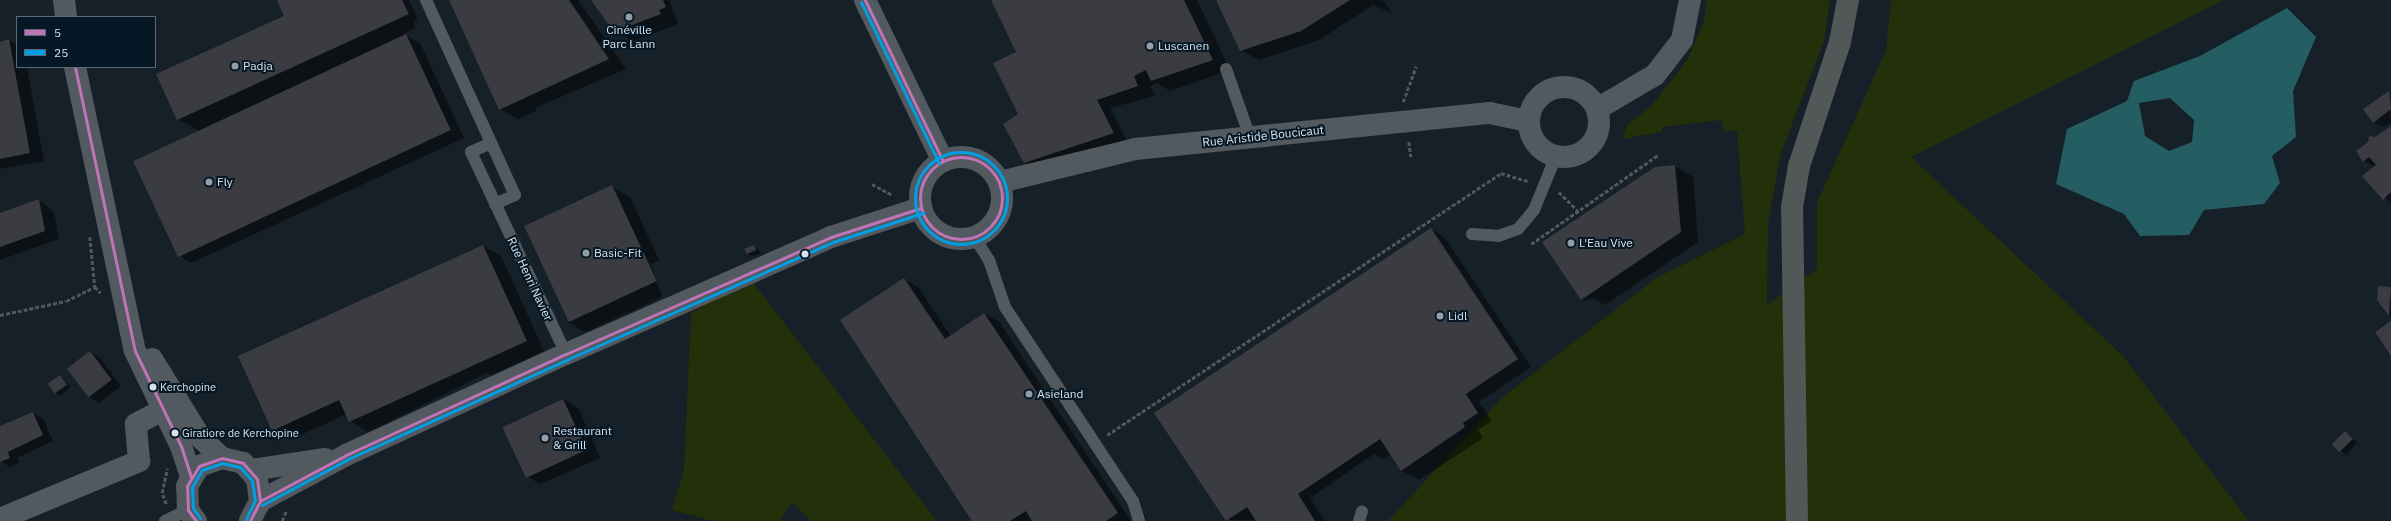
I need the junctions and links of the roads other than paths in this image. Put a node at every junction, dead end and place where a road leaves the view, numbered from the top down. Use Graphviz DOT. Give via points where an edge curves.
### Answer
graph roads {
  1 [pos="64,0"];
  2 [pos="426,0"];
  3 [pos="865,0"];
  4 [pos="1690,0"];
  5 [pos="1848,0"];
  6 [pos="66,16"];
  7 [pos="75,68"];
  8 [pos="1226,69"];
  9 [pos="1597,109"];
  10 [pos="1529,121"];
  11 [pos="1250,137"];
  12 [pos="491,143"];
  13 [pos="1556,156"];
  14 [pos="943,161"];
  15 [pos="1000,182"];
  16 [pos="495,204"];
  17 [pos="921,208"];
  18 [pos="1472,234"];
  19 [pos="975,238"];
  20 [pos="129,315"];
  21 [pos="566,354"];
  22 [pos="162,410"];
  23 [pos="346,455"];
  24 [pos="222,458"];
  25 [pos="251,470"];
  26 [pos="191,476"];
  27 [pos="260,501"];
  28 [pos="192,516"];
  29 [pos="0,519"];
  30 [pos="165,521"];
  31 [pos="250,521"];
  32 [pos="1139,521"];
  33 [pos="1797,521"];
  1 -- 6 [label="street"];
  2 -- 12 [label="lane"];
  3 -- 14 [label="street"];
  4 -- 9 [label="street" via="1682,40 1655,75"];
  5 -- 33 [label="main road" via="1840,42 1799,166 1792,207"];
  7 -- 20 [label="street"];
  8 -- 11 [label="lane"];
  9 -- 10 [label="street" via="1585,93 1556,88 1537,100"];
  9 -- 13 [label="street" via="1599,120 1592,142 1576,154"];
  10 -- 11 [label="street, Rue Aristide Boucicaut" via="1490,113"];
  10 -- 13 [label="street" via="1536,143"];
  11 -- 15 [label="street, Rue Aristide Boucicaut" via="1135,149"];
  12 -- 16 [label="lane" via="515,195"];
  12 -- 16 [label="lane, Rue Henri Navier" via="471,152"];
  13 -- 18 [label="lane" via="1546,186 1534,210 1518,229 1498,236"];
  14 -- 15 [label="street" via="960,157 976,159"];
  14 -- 17 [label="street" via="924,180"];
  15 -- 19 [label="street" via="1000,215 990,229"];
  16 -- 21 [label="lane, Rue Henri Navier"];
  17 -- 19 [label="street" via="928,223 942,234 957,239"];
  17 -- 21 [label="street" via="831,237"];
  19 -- 32 [label="lane" via="989,260 1005,306 1133,501"];
  20 -- 22 [label="street" via="135,351"];
  20 -- 24 [label="street" via="200,437"];
  21 -- 23 [label="street"];
  22 -- 26 [label="street" via="181,446"];
  22 -- 29 [label="street" via="136,424 139,461"];
  23 -- 25 [label="street"];
  23 -- 27 [label="street"];
  24 -- 25 [label="street" via="232,459"];
  24 -- 26 [label="street" via="204,463"];
  25 -- 27 [label="street" via="257,480"];
  26 -- 28 [label="street" via="187,486"];
  27 -- 31 [label="street"];
  28 -- 30 [label="lane"];
}
